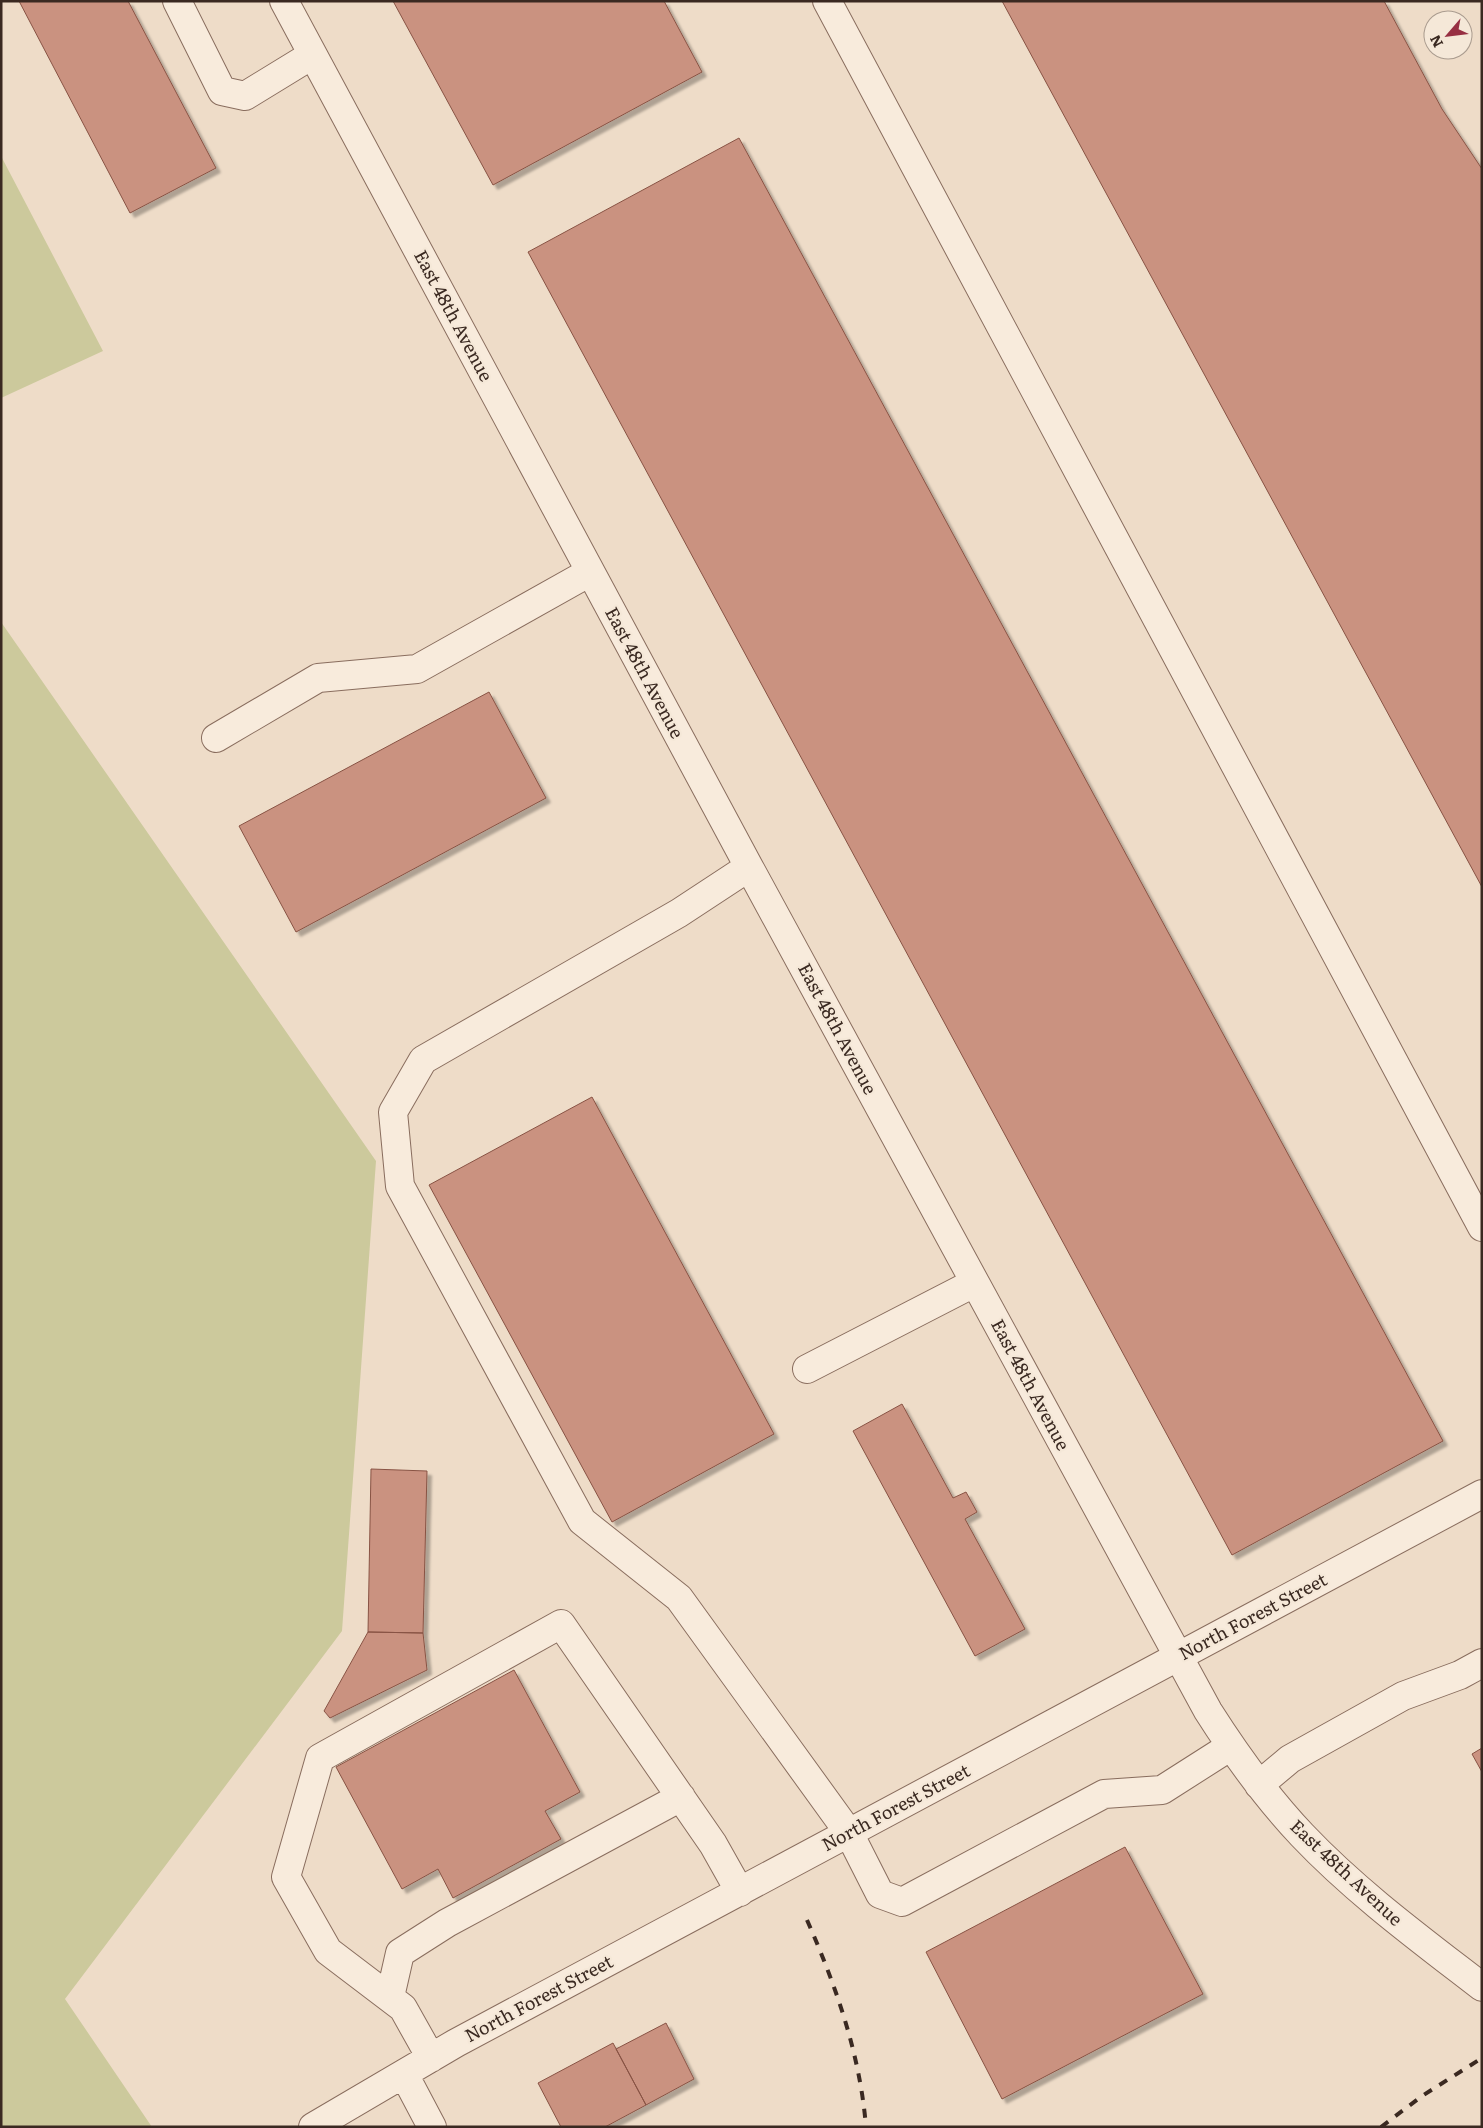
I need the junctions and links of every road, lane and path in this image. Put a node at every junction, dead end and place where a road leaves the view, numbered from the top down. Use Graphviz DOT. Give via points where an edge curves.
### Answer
graph roads {
  1 [pos="177,1"];
  2 [pos="284,1"];
  3 [pos="827,1"];
  4 [pos="312,55"];
  5 [pos="590,572"];
  6 [pos="216,738"];
  7 [pos="749,867"];
  8 [pos="1482,1228"];
  9 [pos="974,1283"];
  10 [pos="807,1369"];
  11 [pos="1482,1494"];
  12 [pos="1177,1657"];
  13 [pos="1482,1663"];
  14 [pos="1231,1746"];
  15 [pos="1259,1785"];
  16 [pos="681,1797"];
  17 [pos="849,1833"];
  18 [pos="740,1892"];
  19 [pos="1482,1987"];
  20 [pos="390,1997"];
  21 [pos="431,2058"];
  22 [pos="404,2074"];
  23 [pos="313,2127"];
  24 [pos="432,2127"];
  1 -- 4 [label="street" via="222,91 245,96"];
  2 -- 4 [label="street, East 48th Avenue"];
  3 -- 8 [label="street"];
  4 -- 5 [label="street, East 48th Avenue"];
  5 -- 6 [label="street" via="417,669 318,678"];
  5 -- 7 [label="street, East 48th Avenue"];
  7 -- 9 [label="street, East 48th Avenue"];
  7 -- 17 [label="street" via="679,913 423,1060 393,1112 400,1186 582,1521 679,1598"];
  9 -- 10 [label="street"];
  9 -- 12 [label="street, East 48th Avenue"];
  11 -- 12 [label="street, North Forest Street"];
  12 -- 14 [label="street, East 48th Avenue"];
  12 -- 17 [label="street, North Forest Street"];
  13 -- 15 [label="street" via="1395,1701 1290,1759"];
  14 -- 15 [label="street, East 48th Avenue"];
  14 -- 17 [label="street" via="1162,1790 1104,1794 902,1902 880,1894"];
  15 -- 19 [label="street, East 48th Avenue" via="1302,1836 1338,1870"];
  16 -- 18 [label="street"];
  16 -- 20 [label="street" via="447,1923 400,1954"];
  16 -- 20 [label="street" via="561,1624 320,1758 286,1877 328,1951"];
  17 -- 18 [label="street, North Forest Street"];
  18 -- 21 [label="street, North Forest Street"];
  20 -- 21 [label="street" via="403,2008"];
  21 -- 22 [label="street, North Forest Street"];
  22 -- 23 [label="street, North Forest Street"];
  22 -- 24 [label="street"];
}
